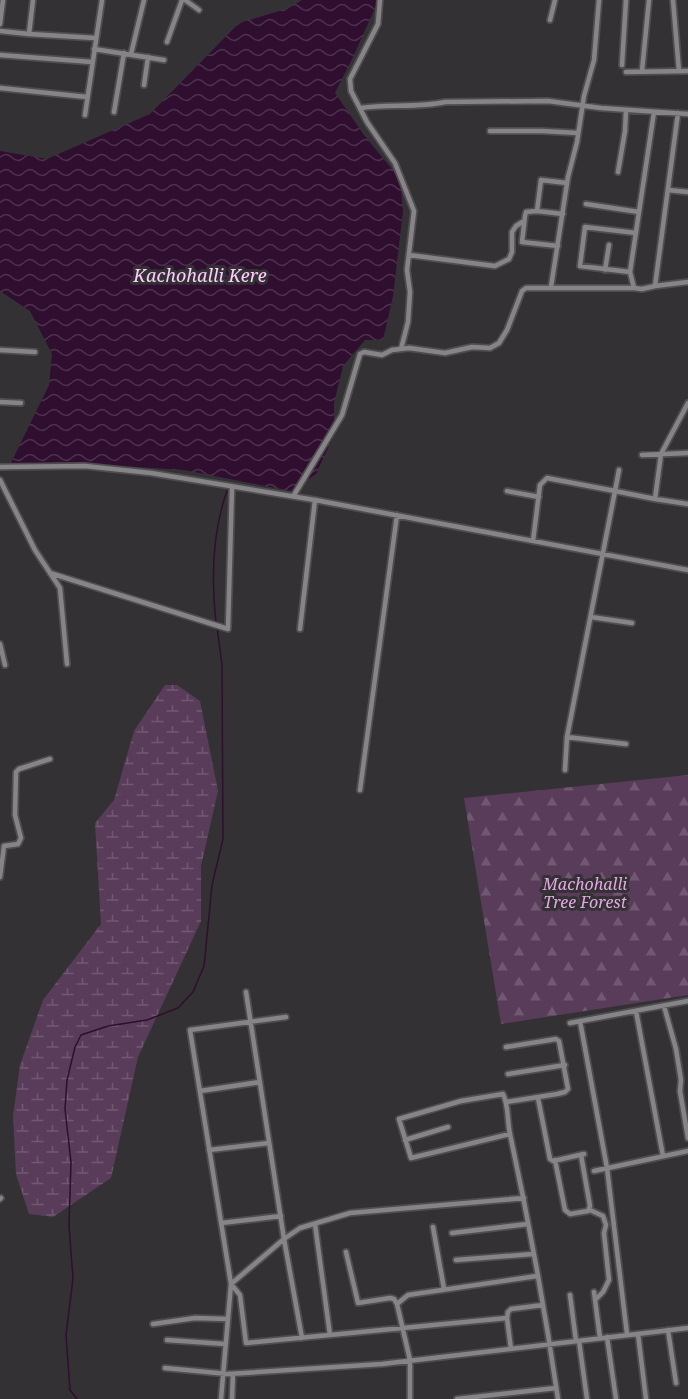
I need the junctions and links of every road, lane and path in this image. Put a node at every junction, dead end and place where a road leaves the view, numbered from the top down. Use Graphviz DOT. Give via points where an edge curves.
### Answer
graph roads {
  1 [pos="3,0"];
  2 [pos="33,0"];
  3 [pos="102,0"];
  4 [pos="144,0"];
  5 [pos="183,0"];
  6 [pos="380,0"];
  7 [pos="555,0"];
  8 [pos="599,0"];
  9 [pos="626,0"];
  10 [pos="649,0"];
  11 [pos="673,0"];
  12 [pos="199,10"];
  13 [pos="550,20"];
  14 [pos="0,24"];
  15 [pos="0,31"];
  16 [pos="29,34"];
  17 [pos="95,38"];
  18 [pos="166,42"];
  19 [pos="94,49"];
  20 [pos="123,53"];
  21 [pos="130,54"];
  22 [pos="0,55"];
  23 [pos="148,57"];
  24 [pos="164,60"];
  25 [pos="92,63"];
  26 [pos="622,65"];
  27 [pos="642,71"];
  28 [pos="679,71"];
  29 [pos="688,71"];
  30 [pos="626,72"];
  31 [pos="144,85"];
  32 [pos="0,88"];
  33 [pos="87,97"];
  34 [pos="582,105"];
  35 [pos="361,108"];
  36 [pos="626,110"];
  37 [pos="114,112"];
  38 [pos="654,112"];
  39 [pos="678,113"];
  40 [pos="688,114"];
  41 [pos="85,115"];
  42 [pos="490,131"];
  43 [pos="578,133"];
  44 [pos="618,172"];
  45 [pos="567,183"];
  46 [pos="668,190"];
  47 [pos="688,192"];
  48 [pos="585,204"];
  49 [pos="537,211"];
  50 [pos="639,212"];
  51 [pos="563,214"];
  52 [pos="524,220"];
  53 [pos="636,233"];
  54 [pos="609,244"];
  55 [pos="558,246"];
  56 [pos="409,255"];
  57 [pos="605,270"];
  58 [pos="630,272"];
  59 [pos="688,282"];
  60 [pos="655,286"];
  61 [pos="551,287"];
  62 [pos="634,288"];
  63 [pos="401,349"];
  64 [pos="0,350"];
  65 [pos="35,352"];
  66 [pos="0,402"];
  67 [pos="688,402"];
  68 [pos="21,403"];
  69 [pos="688,453"];
  70 [pos="661,454"];
  71 [pos="642,455"];
  72 [pos="0,467"];
  73 [pos="619,470"];
  74 [pos="0,480"];
  75 [pos="232,488"];
  76 [pos="507,491"];
  77 [pos="615,491"];
  78 [pos="294,495"];
  79 [pos="539,497"];
  80 [pos="655,499"];
  81 [pos="315,500"];
  82 [pos="688,504"];
  83 [pos="397,515"];
  84 [pos="533,541"];
  85 [pos="603,554"];
  86 [pos="688,570"];
  87 [pos="50,573"];
  88 [pos="591,617"];
  89 [pos="632,624"];
  90 [pos="300,629"];
  91 [pos="0,644"];
  92 [pos="67,664"];
  93 [pos="5,665"];
  94 [pos="567,737"];
  95 [pos="626,744"];
  96 [pos="50,759"];
  97 [pos="565,770"];
  98 [pos="360,790"];
  99 [pos="3,845"];
  100 [pos="0,872"];
  101 [pos="0,877"];
  102 [pos="246,992"];
  103 [pos="688,1001"];
  104 [pos="664,1006"];
  105 [pos="636,1011"];
  106 [pos="286,1017"];
  107 [pos="580,1021"];
  108 [pos="251,1023"];
  109 [pos="570,1023"];
  110 [pos="506,1047"];
  111 [pos="565,1065"];
  112 [pos="508,1074"];
  113 [pos="260,1082"];
  114 [pos="200,1091"];
  115 [pos="538,1098"];
  116 [pos="506,1102"];
  117 [pos="448,1126"];
  118 [pos="510,1134"];
  119 [pos="688,1138"];
  120 [pos="405,1140"];
  121 [pos="269,1143"];
  122 [pos="209,1150"];
  123 [pos="688,1151"];
  124 [pos="663,1156"];
  125 [pos="555,1160"];
  126 [pos="607,1168"];
  127 [pos="594,1171"];
  128 [pos="524,1198"];
  129 [pos="590,1210"];
  130 [pos="281,1216"];
  131 [pos="221,1223"];
  132 [pos="315,1224"];
  133 [pos="528,1224"];
  134 [pos="433,1227"];
  135 [pos="452,1233"];
  136 [pos="284,1239"];
  137 [pos="346,1252"];
  138 [pos="533,1254"];
  139 [pos="456,1260"];
  140 [pos="537,1276"];
  141 [pos="231,1284"];
  142 [pos="444,1289"];
  143 [pos="594,1292"];
  144 [pos="570,1295"];
  145 [pos="596,1300"];
  146 [pos="397,1304"];
  147 [pos="543,1305"];
  148 [pos="507,1318"];
  149 [pos="228,1319"];
  150 [pos="153,1324"];
  151 [pos="403,1328"];
  152 [pos="688,1328"];
  153 [pos="668,1330"];
  154 [pos="627,1334"];
  155 [pos="638,1334"];
  156 [pos="330,1335"];
  157 [pos="607,1337"];
  158 [pos="302,1338"];
  159 [pos="600,1338"];
  160 [pos="167,1340"];
  161 [pos="577,1341"];
  162 [pos="225,1344"];
  163 [pos="550,1345"];
  164 [pos="511,1349"];
  165 [pos="410,1360"];
  166 [pos="165,1368"];
  167 [pos="223,1374"];
  168 [pos="233,1374"];
  169 [pos="675,1383"];
  170 [pos="556,1388"];
  171 [pos="221,1399"];
  172 [pos="232,1399"];
  173 [pos="410,1399"];
  174 [pos="457,1399"];
  175 [pos="558,1399"];
  176 [pos="587,1399"];
  177 [pos="616,1399"];
  178 [pos="646,1399"];
  1 -- 14 [label="street"];
  2 -- 16 [label="street"];
  3 -- 17 [label="street"];
  4 -- 21 [label="street"];
  5 -- 12 [label="street"];
  5 -- 18 [label="street"];
  6 -- 35 [label="street" via="378,24 350,79 351,91"];
  7 -- 13 [label="street"];
  8 -- 34 [label="street" via="594,60"];
  9 -- 26 [label="street"];
  10 -- 27 [label="street"];
  11 -- 28 [label="street"];
  15 -- 16 [label="street"];
  16 -- 17 [label="street"];
  17 -- 19 [label="street"];
  19 -- 20 [label="street"];
  19 -- 25 [label="street"];
  20 -- 21 [label="street"];
  20 -- 37 [label="street"];
  21 -- 23 [label="street"];
  22 -- 25 [label="street"];
  23 -- 24 [label="street"];
  23 -- 31 [label="street"];
  25 -- 33 [label="street"];
  27 -- 28 [label="street"];
  27 -- 30 [label="street"];
  28 -- 29 [label="street"];
  32 -- 33 [label="street"];
  33 -- 41 [label="street"];
  34 -- 35 [label="street" via="529,100"];
  34 -- 36 [label="street"];
  34 -- 43 [label="street"];
  35 -- 56 [label="street" via="395,163 412,204"];
  36 -- 38 [label="street"];
  36 -- 44 [label="street"];
  38 -- 39 [label="street"];
  38 -- 50 [label="street"];
  39 -- 40 [label="street"];
  39 -- 46 [label="street"];
  42 -- 43 [label="street"];
  43 -- 45 [label="street"];
  45 -- 49 [label="street" via="538,180"];
  45 -- 51 [label="street"];
  46 -- 47 [label="street"];
  46 -- 60 [label="street"];
  48 -- 50 [label="street"];
  49 -- 51 [label="street"];
  49 -- 52 [label="street" via="526,212"];
  50 -- 53 [label="street"];
  51 -- 55 [label="street"];
  52 -- 55 [label="street" via="522,243"];
  52 -- 56 [label="street" via="512,232 509,259 495,266"];
  53 -- 57 [label="street" via="585,227 580,266"];
  53 -- 58 [label="street"];
  54 -- 57 [label="street"];
  55 -- 61 [label="street"];
  56 -- 63 [label="street" via="408,322"];
  57 -- 58 [label="street"];
  58 -- 62 [label="street"];
  59 -- 60 [label="street"];
  60 -- 62 [label="street"];
  61 -- 62 [label="street"];
  61 -- 63 [label="street" via="522,291 507,330 499,343 490,348 445,353"];
  63 -- 78 [label="street" via="382,355 360,354 342,415"];
  64 -- 65 [label="street"];
  66 -- 68 [label="street"];
  67 -- 70 [label="street"];
  69 -- 70 [label="street"];
  70 -- 71 [label="street"];
  70 -- 80 [label="street"];
  72 -- 75 [label="street" via="86,466"];
  73 -- 77 [label="street"];
  74 -- 87 [label="street"];
  75 -- 78 [label="street"];
  75 -- 87 [label="street" via="228,629"];
  76 -- 79 [label="street"];
  77 -- 79 [label="street" via="547,478 540,485"];
  77 -- 80 [label="street"];
  77 -- 85 [label="street"];
  78 -- 81 [label="street"];
  79 -- 84 [label="street"];
  80 -- 82 [label="street"];
  81 -- 83 [label="street"];
  81 -- 90 [label="street"];
  83 -- 84 [label="street"];
  83 -- 98 [label="street"];
  84 -- 85 [label="street"];
  85 -- 86 [label="street"];
  85 -- 88 [label="street"];
  87 -- 92 [label="street" via="60,588"];
  88 -- 89 [label="street"];
  88 -- 94 [label="street"];
  91 -- 93 [label="street"];
  94 -- 95 [label="street"];
  94 -- 97 [label="street"];
  96 -- 99 [label="street" via="16,772 15,815 21,838 18,844"];
  99 -- 100 [label="street"];
  100 -- 101 [label="street"];
  102 -- 108 [label="street"];
  103 -- 104 [label="street"];
  104 -- 105 [label="street"];
  104 -- 119 [label="street" via="676,1049"];
  105 -- 107 [label="street"];
  105 -- 124 [label="street"];
  106 -- 108 [label="street"];
  107 -- 109 [label="street"];
  107 -- 126 [label="street"];
  108 -- 113 [label="street"];
  108 -- 114 [label="street" via="190,1030"];
  110 -- 111 [label="street" via="556,1039 560,1041"];
  111 -- 112 [label="street"];
  111 -- 115 [label="street" via="566,1092"];
  113 -- 114 [label="street"];
  113 -- 121 [label="street"];
  114 -- 122 [label="street"];
  115 -- 116 [label="street"];
  115 -- 125 [label="street" via="549,1157"];
  116 -- 118 [label="street"];
  116 -- 120 [label="street" via="503,1094 461,1101 399,1119"];
  117 -- 120 [label="street"];
  118 -- 120 [label="street" via="411,1158"];
  118 -- 128 [label="street"];
  121 -- 122 [label="street"];
  121 -- 130 [label="street"];
  122 -- 131 [label="street"];
  123 -- 124 [label="street"];
  124 -- 126 [label="street"];
  125 -- 129 [label="street" via="565,1210 570,1214"];
  125 -- 129 [label="street" via="583,1154"];
  126 -- 127 [label="street"];
  126 -- 154 [label="street"];
  128 -- 132 [label="street" via="350,1213"];
  128 -- 133 [label="street"];
  129 -- 145 [label="street" via="603,1216 606,1225 609,1280"];
  130 -- 131 [label="street"];
  130 -- 136 [label="street"];
  131 -- 141 [label="street"];
  132 -- 136 [label="street"];
  132 -- 156 [label="street"];
  133 -- 135 [label="street"];
  133 -- 138 [label="street"];
  134 -- 142 [label="street"];
  136 -- 141 [label="street"];
  136 -- 158 [label="street"];
  137 -- 146 [label="street" via="358,1303 390,1298"];
  138 -- 139 [label="street"];
  138 -- 140 [label="street"];
  140 -- 142 [label="street"];
  140 -- 147 [label="street"];
  141 -- 149 [label="street"];
  141 -- 158 [label="street" via="240,1294 246,1343"];
  142 -- 146 [label="street" via="408,1295"];
  143 -- 145 [label="street"];
  144 -- 161 [label="street"];
  145 -- 159 [label="street"];
  146 -- 151 [label="street"];
  147 -- 148 [label="street" via="511,1310"];
  147 -- 163 [label="street"];
  148 -- 151 [label="street"];
  148 -- 164 [label="street"];
  149 -- 150 [label="street" via="195,1318"];
  149 -- 162 [label="street"];
  151 -- 156 [label="street"];
  151 -- 165 [label="street"];
  152 -- 153 [label="street"];
  153 -- 155 [label="street"];
  153 -- 169 [label="street"];
  154 -- 155 [label="street"];
  154 -- 157 [label="street"];
  155 -- 178 [label="street"];
  156 -- 158 [label="street"];
  157 -- 159 [label="street"];
  157 -- 177 [label="street"];
  159 -- 161 [label="street"];
  160 -- 162 [label="street"];
  161 -- 163 [label="street"];
  161 -- 176 [label="street"];
  162 -- 167 [label="street"];
  163 -- 164 [label="street"];
  163 -- 170 [label="street"];
  164 -- 165 [label="street"];
  165 -- 168 [label="street"];
  165 -- 173 [label="street"];
  166 -- 167 [label="street"];
  167 -- 168 [label="street"];
  167 -- 171 [label="street"];
  168 -- 172 [label="street"];
  170 -- 174 [label="street"];
  170 -- 175 [label="street"];
}
